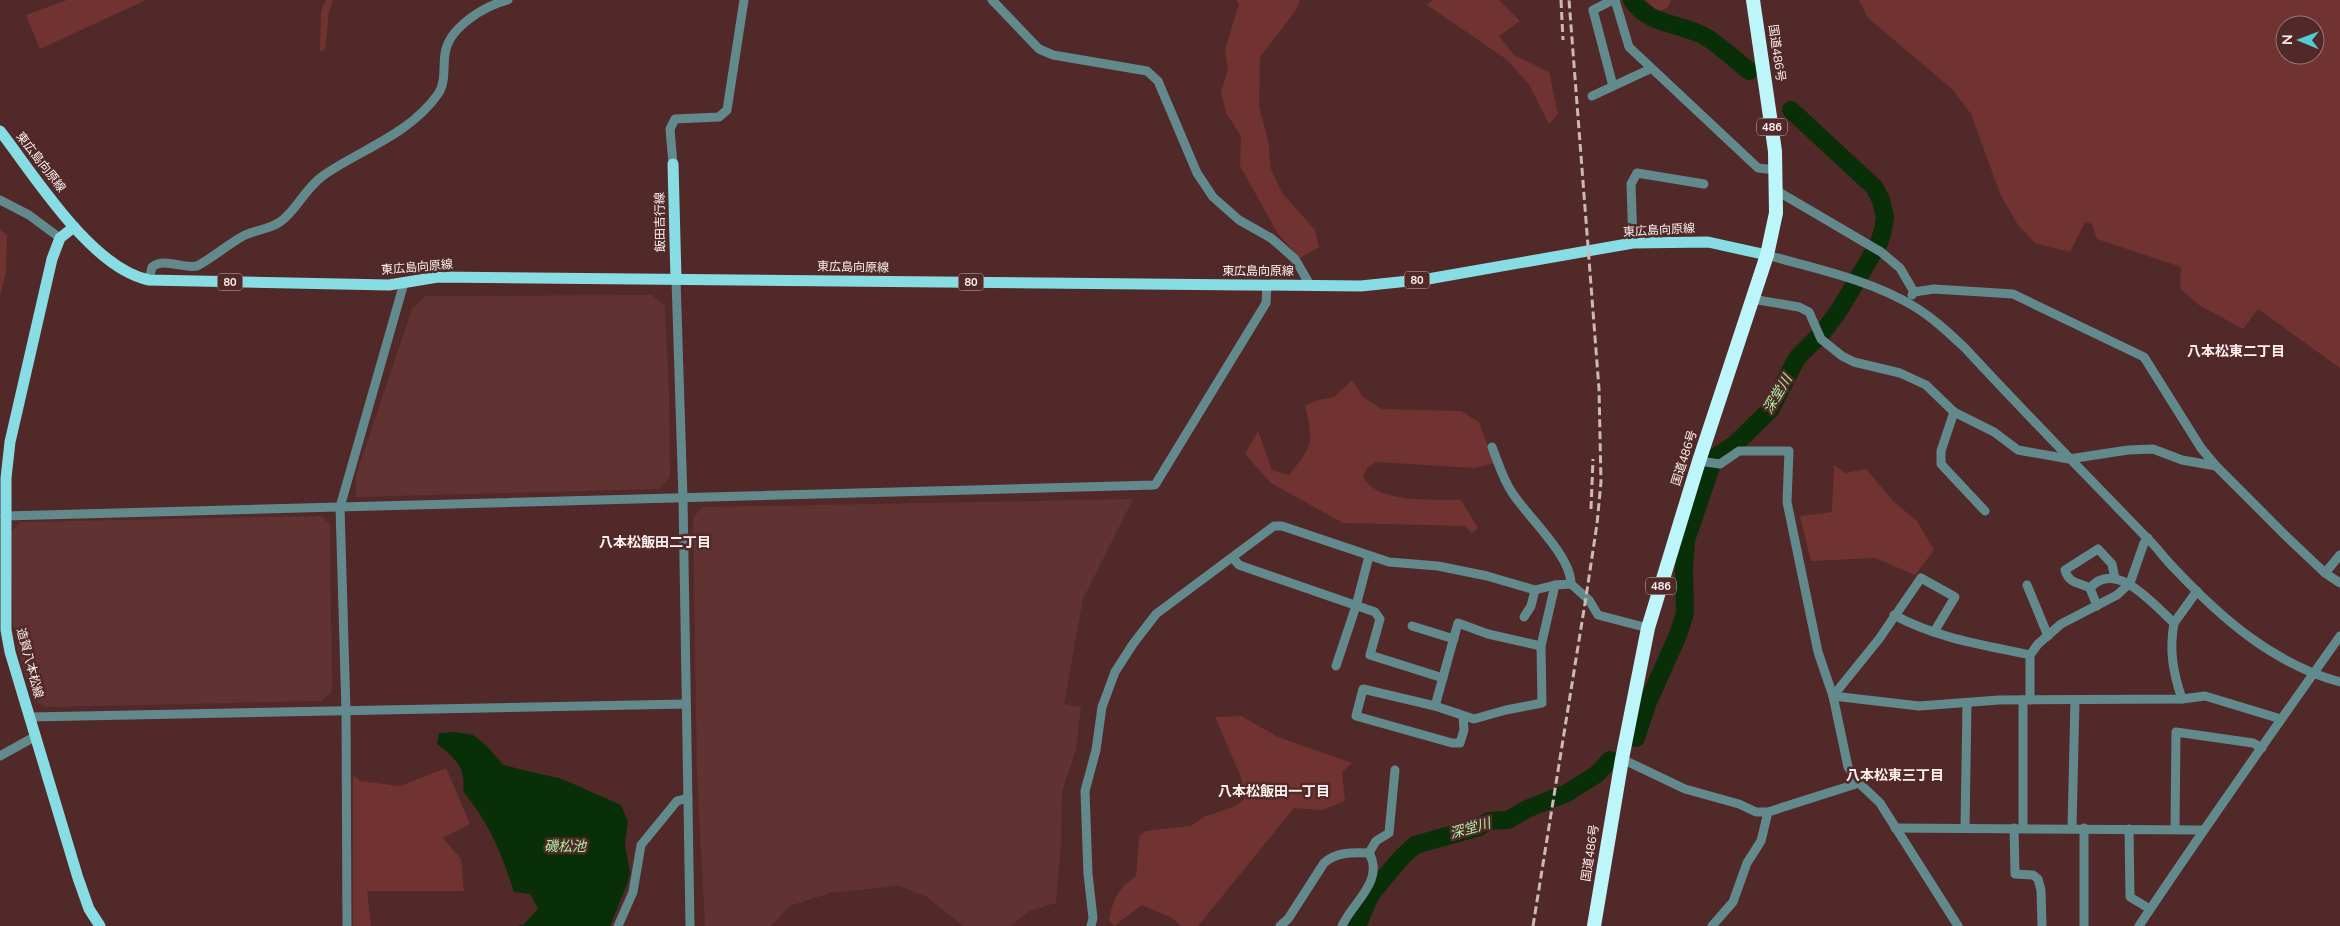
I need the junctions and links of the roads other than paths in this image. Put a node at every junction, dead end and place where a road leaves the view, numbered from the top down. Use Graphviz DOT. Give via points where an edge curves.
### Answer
graph roads {
  1 [pos="508,0"];
  2 [pos="744,0"];
  3 [pos="992,0"];
  4 [pos="1614,0"];
  5 [pos="1753,0"];
  6 [pos="1650,70"];
  7 [pos="1613,86"];
  8 [pos="1592,96"];
  9 [pos="0,131"];
  10 [pos="673,164"];
  11 [pos="1776,170"];
  12 [pos="1704,184"];
  13 [pos="1777,191"];
  14 [pos="0,200"];
  15 [pos="74,227"];
  16 [pos="60,238"];
  17 [pos="1633,243"];
  18 [pos="1767,255"];
  19 [pos="149,280"];
  20 [pos="676,280"];
  21 [pos="404,283"];
  22 [pos="1267,285"];
  23 [pos="1310,285"];
  24 [pos="1914,292"];
  25 [pos="1752,299"];
  26 [pos="1907,303"];
  27 [pos="1954,412"];
  28 [pos="1492,447"];
  29 [pos="2069,459"];
  30 [pos="1707,462"];
  31 [pos="2216,466"];
  32 [pos="683,499"];
  33 [pos="340,508"];
  34 [pos="1985,511"];
  35 [pos="5,516"];
  36 [pos="2148,538"];
  37 [pos="2340,555"];
  38 [pos="1369,556"];
  39 [pos="1232,558"];
  40 [pos="2325,573"];
  41 [pos="2115,579"];
  42 [pos="2130,583"];
  43 [pos="2340,583"];
  44 [pos="1570,584"];
  45 [pos="1554,585"];
  46 [pos="2027,585"];
  47 [pos="2090,588"];
  48 [pos="1535,590"];
  49 [pos="2197,591"];
  50 [pos="1356,606"];
  51 [pos="2097,606"];
  52 [pos="1894,615"];
  53 [pos="1524,617"];
  54 [pos="2174,623"];
  55 [pos="1412,626"];
  56 [pos="1648,628"];
  57 [pos="1934,632"];
  58 [pos="2048,636"];
  59 [pos="2340,636"];
  60 [pos="1454,638"];
  61 [pos="1542,646"];
  62 [pos="2030,655"];
  63 [pos="1336,666"];
  64 [pos="2314,673"];
  65 [pos="1443,678"];
  66 [pos="2340,682"];
  67 [pos="1833,696"];
  68 [pos="2182,699"];
  69 [pos="2026,700"];
  70 [pos="2075,700"];
  71 [pos="1967,703"];
  72 [pos="686,704"];
  73 [pos="1435,706"];
  74 [pos="346,711"];
  75 [pos="1463,716"];
  76 [pos="30,717"];
  77 [pos="2281,719"];
  78 [pos="36,736"];
  79 [pos="2262,748"];
  80 [pos="0,756"];
  81 [pos="1622,758"];
  82 [pos="1395,770"];
  83 [pos="1859,782"];
  84 [pos="688,798"];
  85 [pos="1768,812"];
  86 [pos="1895,828"];
  87 [pos="1965,828"];
  88 [pos="2019,828"];
  89 [pos="2072,828"];
  90 [pos="2084,828"];
  91 [pos="2130,828"];
  92 [pos="2175,829"];
  93 [pos="2202,830"];
  94 [pos="1369,852"];
  95 [pos="2150,910"];
  96 [pos="100,926"];
  97 [pos="347,926"];
  98 [pos="618,926"];
  99 [pos="690,926"];
  100 [pos="1091,926"];
  101 [pos="1280,926"];
  102 [pos="1342,926"];
  103 [pos="1594,926"];
  104 [pos="1712,926"];
  105 [pos="1958,926"];
  106 [pos="2042,926"];
  107 [pos="2084,926"];
  108 [pos="2139,926"];
  1 -- 19 [label="street" via="459,27 452,35 447,43 439,92 419,116 400,131 314,182 275,225 248,234 197,266 189,268 158,263 152,267"];
  2 -- 10 [label="street" via="727,110 719,117 675,119 670,129"];
  3 -- 23 [label="street" via="1039,49 1053,55 1147,71 1158,81 1198,173 1213,197 1239,220 1271,238 1295,259"];
  4 -- 6 [label="street" via="1629,47"];
  4 -- 7 [label="street" via="1593,10"];
  5 -- 11 [label="highway, 国道486号 / 486"];
  6 -- 7 [label="street"];
  6 -- 11 [label="street" via="1758,168"];
  7 -- 8 [label="street"];
  9 -- 15 [label="main road, 東広島向原線 / 80"];
  10 -- 20 [label="main road, 飯田吉行線"];
  11 -- 13 [label="highway, 国道486号 / 486"];
  12 -- 17 [label="street" via="1637,173 1631,184"];
  13 -- 18 [label="highway, 国道486号 / 486"];
  13 -- 24 [label="street" via="1881,252 1900,268"];
  14 -- 16 [label="street"];
  15 -- 16 [label="main road"];
  15 -- 19 [label="main road, 東広島向原線 / 80" via="82,238 108,259 138,278"];
  16 -- 35 [label="main road, 造賀八本松線" via="52,260 10,442"];
  17 -- 18 [label="main road, 東広島向原線 / 80" via="1708,242"];
  17 -- 23 [label="main road, 東広島向原線 / 80" via="1418,280 1361,286"];
  18 -- 25 [label="highway, 国道486号 / 486"];
  18 -- 26 [label="street" via="1849,278"];
  19 -- 21 [label="main road, 東広島向原線 / 80"];
  20 -- 21 [label="main road, 東広島向原線 / 80" via="438,277"];
  20 -- 22 [label="main road, 東広島向原線 / 80"];
  20 -- 32 [label="street"];
  21 -- 33 [label="street"];
  22 -- 23 [label="main road, 東広島向原線 / 80"];
  22 -- 32 [label="street" via="1266,303 1155,485"];
  24 -- 26 [label="street"];
  24 -- 31 [label="street" via="1942,289 2013,294 2144,357 2201,448"];
  25 -- 27 [label="street" via="1799,307 1809,312 1821,339 1842,356 1900,373 1926,385"];
  25 -- 30 [label="highway, 国道486号 / 486"];
  26 -- 29 [label="street" via="1949,333"];
  27 -- 29 [label="street" via="1994,432 2018,450"];
  27 -- 34 [label="street" via="1940,451 1941,464"];
  28 -- 44 [label="street" via="1511,492 1569,568"];
  29 -- 31 [label="street" via="2153,449 2182,460"];
  29 -- 36 [label="street"];
  30 -- 56 [label="highway, 国道486号 / 486"];
  30 -- 67 [label="street" via="1720,464 1739,451 1788,451 1787,502 1818,652"];
  31 -- 40 [label="street"];
  32 -- 33 [label="street"];
  32 -- 72 [label="street"];
  33 -- 35 [label="street"];
  33 -- 74 [label="street"];
  35 -- 76 [label="main road, 造賀八本松線" via="6,630"];
  36 -- 42 [label="street"];
  36 -- 49 [label="street"];
  37 -- 40 [label="street"];
  38 -- 39 [label="street" via="1274,526"];
  38 -- 48 [label="street" via="1389,562 1446,568"];
  38 -- 50 [label="street"];
  39 -- 50 [label="street" via="1239,565"];
  39 -- 100 [label="street" via="1156,614 1129,651 1107,692 1085,791"];
  40 -- 43 [label="street"];
  41 -- 42 [label="street"];
  41 -- 47 [label="street"];
  41 -- 47 [label="street" via="2112,564 2098,550 2065,570 2072,582"];
  42 -- 51 [label="street"];
  42 -- 54 [label="street"];
  44 -- 45 [label="street"];
  44 -- 56 [label="street" via="1589,600 1598,615"];
  45 -- 48 [label="street"];
  45 -- 61 [label="street"];
  46 -- 58 [label="street"];
  47 -- 51 [label="street"];
  48 -- 53 [label="street"];
  49 -- 54 [label="street"];
  49 -- 64 [label="street" via="2233,626 2292,664"];
  50 -- 63 [label="street"];
  50 -- 65 [label="street" via="1375,612 1380,619 1370,655"];
  51 -- 58 [label="street" via="2061,624"];
  52 -- 57 [label="street"];
  52 -- 57 [label="street" via="1921,578 1955,597"];
  52 -- 67 [label="street"];
  54 -- 68 [label="street" via="2170,644 2172,665"];
  55 -- 60 [label="street"];
  56 -- 81 [label="highway, 国道486号 / 486"];
  57 -- 62 [label="street"];
  58 -- 62 [label="street"];
  59 -- 64 [label="street"];
  60 -- 61 [label="street" via="1458,623 1488,634"];
  60 -- 65 [label="street"];
  61 -- 75 [label="street" via="1542,703 1474,720"];
  62 -- 69 [label="street"];
  64 -- 66 [label="street"];
  64 -- 77 [label="street"];
  65 -- 73 [label="street"];
  67 -- 71 [label="street" via="1919,706"];
  67 -- 83 [label="street" via="1848,767"];
  68 -- 70 [label="street"];
  68 -- 77 [label="street" via="2205,696"];
  69 -- 70 [label="street"];
  69 -- 71 [label="street"];
  69 -- 88 [label="street"];
  70 -- 89 [label="street"];
  71 -- 87 [label="street"];
  72 -- 74 [label="street"];
  72 -- 84 [label="street"];
  73 -- 75 [label="street"];
  73 -- 75 [label="street" via="1363,689 1356,716 1452,743 1460,742 1464,730"];
  74 -- 76 [label="street"];
  74 -- 97 [label="street"];
  76 -- 78 [label="main road, 造賀八本松線"];
  77 -- 79 [label="street"];
  78 -- 80 [label="street"];
  78 -- 96 [label="main road, 造賀八本松線" via="78,878 89,909"];
  79 -- 92 [label="street" via="2253,743 2176,732"];
  79 -- 93 [label="street"];
  81 -- 85 [label="street" via="1686,789 1756,812"];
  81 -- 103 [label="highway, 国道486号 / 486"];
  82 -- 94 [label="street" via="1389,833 1376,841"];
  83 -- 85 [label="street"];
  83 -- 86 [label="street" via="1880,803"];
  84 -- 98 [label="street" via="677,801 641,845 633,892"];
  84 -- 99 [label="street"];
  85 -- 104 [label="street" via="1761,841 1747,863 1733,902"];
  86 -- 87 [label="street"];
  86 -- 105 [label="street"];
  87 -- 88 [label="street"];
  88 -- 89 [label="street"];
  88 -- 106 [label="street" via="2015,874 2033,875 2038,879"];
  89 -- 90 [label="street"];
  90 -- 91 [label="street"];
  90 -- 107 [label="street"];
  91 -- 92 [label="street"];
  91 -- 95 [label="street" via="2130,897"];
  92 -- 93 [label="street"];
  93 -- 95 [label="street"];
  94 -- 101 [label="street" via="1331,857"];
  94 -- 102 [label="street" via="1373,860 1367,890 1347,914"];
  95 -- 108 [label="street"];
}
